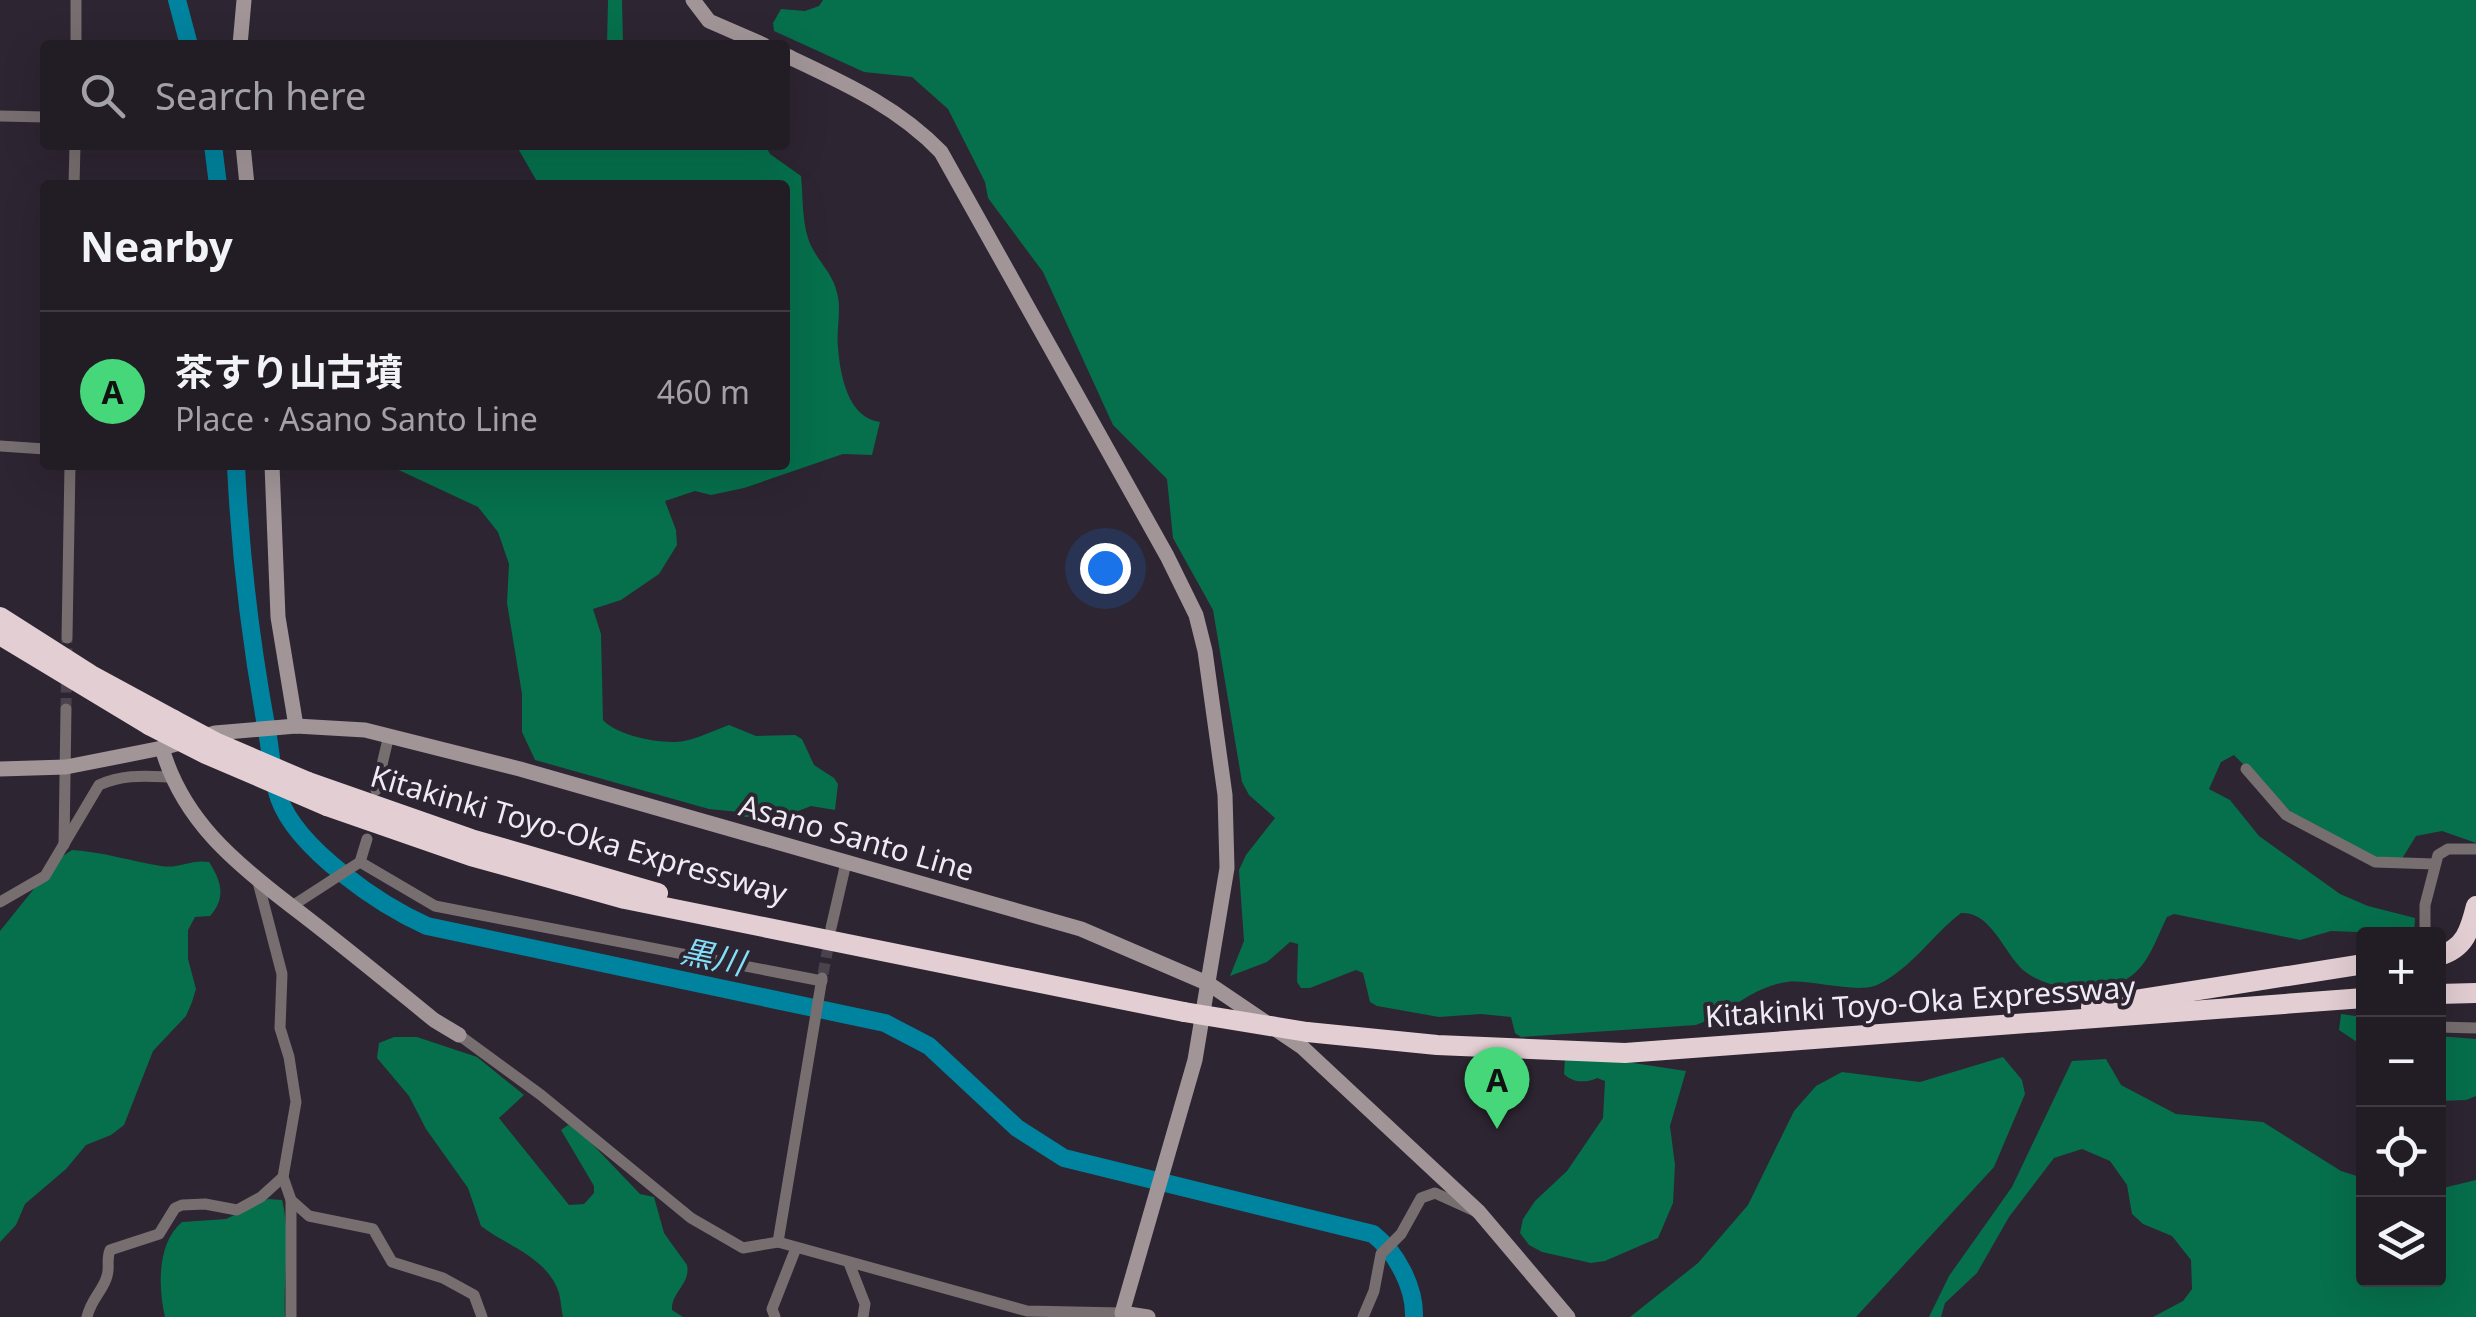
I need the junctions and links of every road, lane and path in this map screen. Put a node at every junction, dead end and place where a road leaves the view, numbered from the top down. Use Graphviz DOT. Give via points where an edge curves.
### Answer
graph roads {
  1 [pos="76,0"];
  2 [pos="244,0"];
  3 [pos="693,0"];
  4 [pos="76,40"];
  5 [pos="240,40"];
  6 [pos="752,40"];
  7 [pos="790,57"];
  8 [pos="0,116"];
  9 [pos="40,117"];
  10 [pos="75,150"];
  11 [pos="243,150"];
  12 [pos="74,180"];
  13 [pos="246,180"];
  14 [pos="0,446"];
  15 [pos="40,449"];
  16 [pos="70,470"];
  17 [pos="272,470"];
  18 [pos="0,602"];
  19 [pos="0,618"];
  20 [pos="0,638"];
  21 [pos="67,638"];
  22 [pos="66,709"];
  23 [pos="160,718"];
  24 [pos="296,726"];
  25 [pos="389,735"];
  26 [pos="162,748"];
  27 [pos="66,767"];
  28 [pos="0,769"];
  29 [pos="2246,770"];
  30 [pos="170,778"];
  31 [pos="376,790"];
  32 [pos="367,839"];
  33 [pos="64,847"];
  34 [pos="2476,849"];
  35 [pos="360,862"];
  36 [pos="846,863"];
  37 [pos="2434,864"];
  38 [pos="258,882"];
  39 [pos="0,902"];
  40 [pos="292,906"];
  41 [pos="2476,906"];
  42 [pos="2425,927"];
  43 [pos="832,928"];
  44 [pos="883,951"];
  45 [pos="2446,952"];
  46 [pos="2356,965"];
  47 [pos="1209,984"];
  48 [pos="2476,989"];
  49 [pos="2446,991"];
  50 [pos="2356,997"];
  51 [pos="2356,998"];
  52 [pos="2446,1002"];
  53 [pos="2476,1002"];
  54 [pos="2030,1016"];
  55 [pos="2446,1026"];
  56 [pos="2476,1028"];
  57 [pos="459,1034"];
  58 [pos="1481,1047"];
  59 [pos="282,1177"];
  60 [pos="291,1200"];
  61 [pos="1479,1212"];
  62 [pos="778,1242"];
  63 [pos="796,1248"];
  64 [pos="849,1263"];
  65 [pos="1122,1313"];
  66 [pos="1028,1314"];
  67 [pos="87,1317"];
  68 [pos="292,1317"];
  69 [pos="482,1317"];
  70 [pos="775,1317"];
  71 [pos="863,1317"];
  72 [pos="1148,1317"];
  73 [pos="1363,1317"];
  74 [pos="1568,1317"];
  1 -- 4 [label="street"];
  2 -- 5 [label="street"];
  3 -- 6 [label="street" via="708,21"];
  7 -- 47 [label="street" via="869,95 941,152 1196,616 1227,840"];
  8 -- 9 [label="street"];
  10 -- 12 [label="street"];
  11 -- 13 [label="street"];
  14 -- 15 [label="street"];
  16 -- 21 [label="street"];
  17 -- 24 [label="street" via="278,617"];
  18 -- 23 [label="highway"];
  19 -- 23 [label="highway, Kitakinki Toyo-Oka Expressway"];
  20 -- 23 [label="highway, Kitakinki Toyo-Oka Expressway" via="83,688"];
  22 -- 27 [label="street"];
  23 -- 44 [label="highway, Kitakinki Toyo-Oka Expressway, bridge" via="411,820"];
  23 -- 44 [label="highway, Kitakinki Toyo-Oka Expressway, bridge" via="206,754 327,806 471,856 624,898"];
  24 -- 25 [label="street, Asano Santo Line"];
  24 -- 26 [label="street, Asano Santo Line" via="215,732"];
  25 -- 31 [label="street"];
  25 -- 36 [label="street, Asano Santo Line"];
  26 -- 27 [label="street, Asano Santo Line"];
  26 -- 30 [label="street"];
  27 -- 28 [label="street, Asano Santo Line"];
  27 -- 33 [label="street"];
  29 -- 37 [label="street" via="2286,816 2375,862"];
  30 -- 33 [label="street" via="134,776 99,785"];
  30 -- 38 [label="street" via="207,832"];
  32 -- 35 [label="street"];
  33 -- 39 [label="street" via="45,876"];
  34 -- 37 [label="street" via="2445,850"];
  35 -- 40 [label="street"];
  35 -- 62 [label="street" via="435,906 822,977"];
  36 -- 43 [label="street"];
  36 -- 47 [label="street, Asano Santo Line" via="1081,928"];
  37 -- 42 [label="street"];
  38 -- 40 [label="street"];
  38 -- 59 [label="street" via="282,974 280,1028 296,1102"];
  40 -- 57 [label="street"];
  41 -- 45 [label="highway" via="2460,946"];
  44 -- 58 [label="highway, Kitakinki Toyo-Oka Expressway, bridge" via="1307,1032"];
  46 -- 54 [label="highway"];
  47 -- 61 [label="street, Asano Santo Line" via="1302,1047"];
  47 -- 65 [label="street" via="1195,1060"];
  48 -- 49 [label="highway"];
  50 -- 54 [label="highway, Kitakinki Toyo-Oka Expressway"];
  51 -- 58 [label="highway, Kitakinki Toyo-Oka Expressway" via="1644,1052"];
  52 -- 53 [label="highway"];
  54 -- 58 [label="highway, Kitakinki Toyo-Oka Expressway"];
  55 -- 56 [label="street"];
  57 -- 62 [label="street" via="691,1218 743,1248"];
  59 -- 60 [label="street"];
  59 -- 67 [label="street" via="236,1210 182,1205 159,1234 110,1250 108,1276"];
  60 -- 68 [label="street"];
  60 -- 69 [label="street" via="309,1216 374,1229 392,1262 474,1295"];
  61 -- 73 [label="street" via="1434,1193 1422,1198 1380,1254"];
  61 -- 74 [label="street, Asano Santo Line"];
  62 -- 63 [label="street"];
  63 -- 64 [label="street"];
  63 -- 70 [label="street" via="772,1309"];
  64 -- 66 [label="street"];
  64 -- 71 [label="street" via="865,1304"];
  65 -- 66 [label="street"];
  65 -- 72 [label="street"];
}
